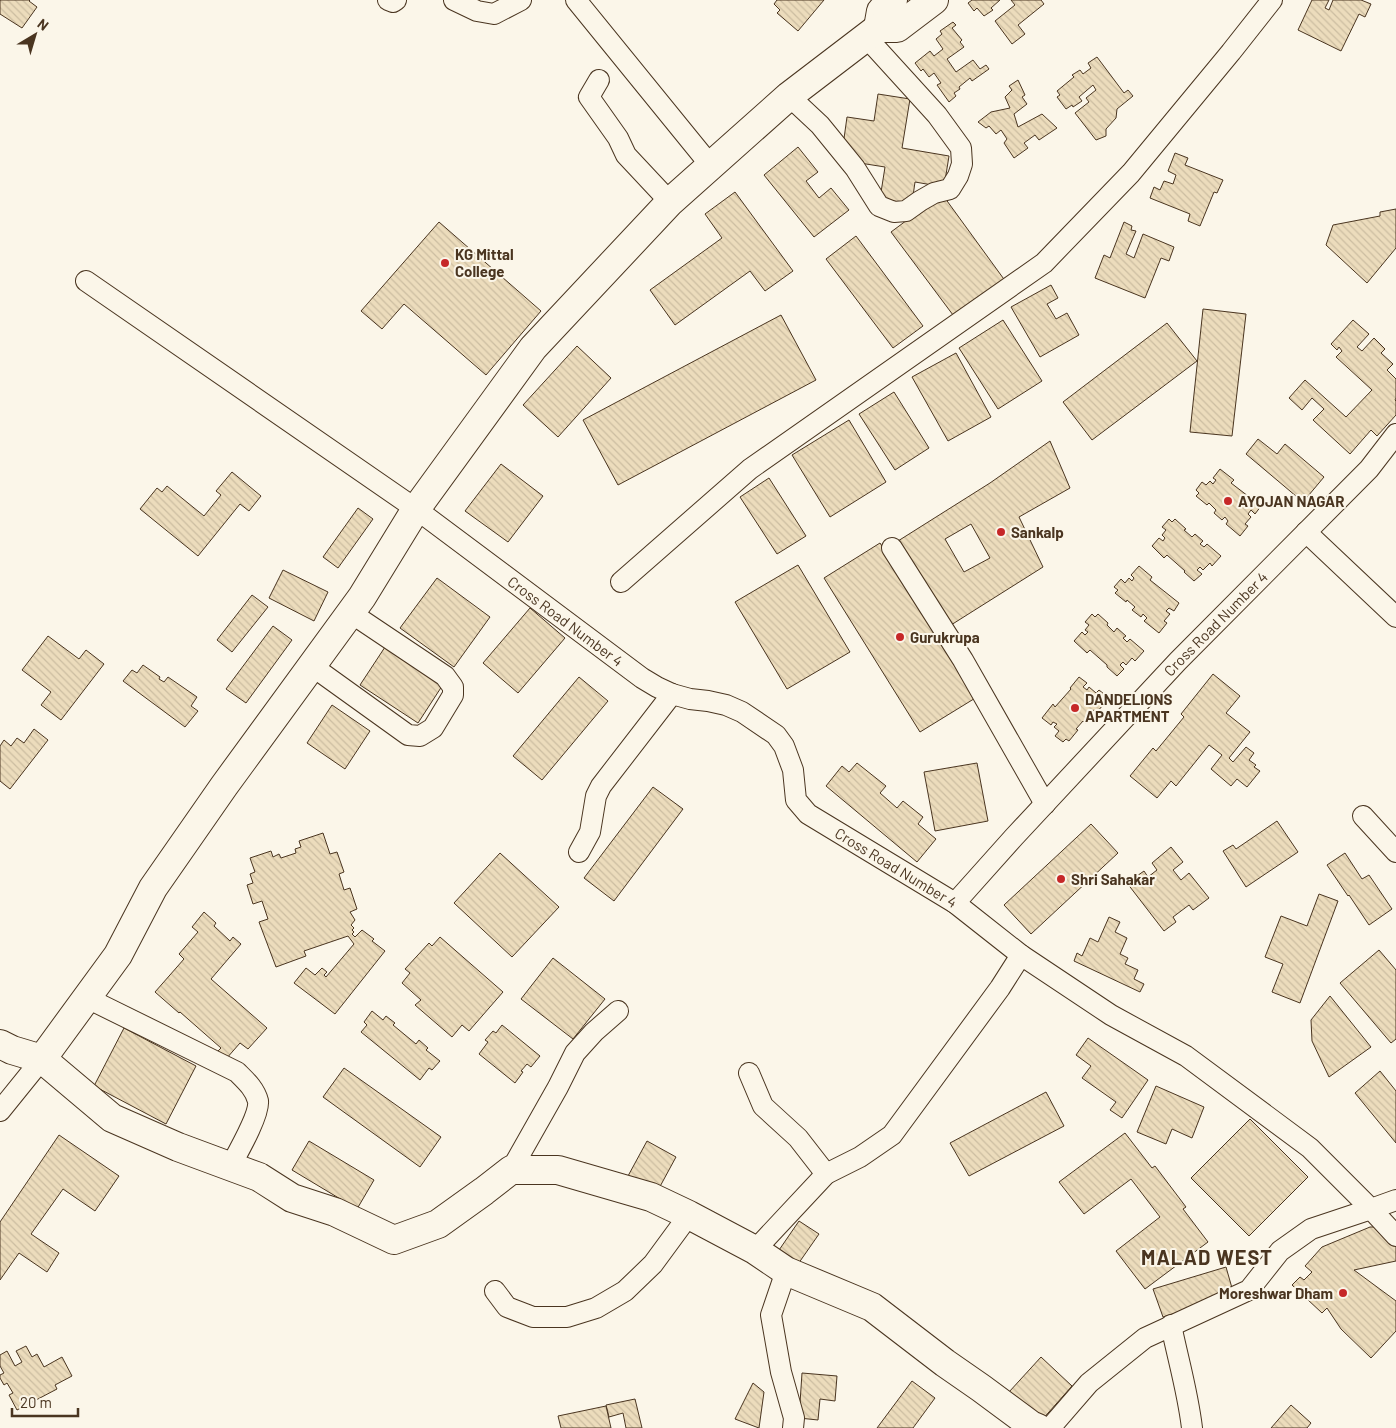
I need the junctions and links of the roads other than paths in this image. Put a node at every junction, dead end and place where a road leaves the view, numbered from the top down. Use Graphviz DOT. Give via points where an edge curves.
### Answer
graph roads {
  1 [pos="388,0"];
  2 [pos="396,0"];
  3 [pos="454,0"];
  4 [pos="520,0"];
  5 [pos="576,0"];
  6 [pos="893,0"];
  7 [pos="934,0"];
  8 [pos="1272,0"];
  9 [pos="872,32"];
  10 [pos="589,79"];
  11 [pos="789,96"];
  12 [pos="711,166"];
  13 [pos="670,202"];
  14 [pos="86,280"];
  15 [pos="1396,434"];
  16 [pos="416,509"];
  17 [pos="1306,532"];
  18 [pos="892,548"];
  19 [pos="621,582"];
  20 [pos="350,613"];
  21 [pos="1396,617"];
  22 [pos="312,666"];
  23 [pos="672,694"];
  24 [pos="1045,804"];
  25 [pos="1363,816"];
  26 [pos="579,852"];
  27 [pos="1396,852"];
  28 [pos="955,903"];
  29 [pos="1021,955"];
  30 [pos="87,998"];
  31 [pos="618,1011"];
  32 [pos="0,1044"];
  33 [pos="42,1059"];
  34 [pos="749,1073"];
  35 [pos="0,1111"];
  36 [pos="230,1167"];
  37 [pos="512,1170"];
  38 [pos="826,1174"];
  39 [pos="1396,1200"];
  40 [pos="1372,1209"];
  41 [pos="689,1215"];
  42 [pos="1396,1236"];
  43 [pos="755,1250"];
  44 [pos="786,1271"];
  45 [pos="495,1291"];
  46 [pos="1171,1325"];
  47 [pos="793,1428"];
  48 [pos="1038,1428"];
  49 [pos="1050,1428"];
  50 [pos="1192,1428"];
  1 -- 2 [label="street"];
  3 -- 4 [label="street" via="477,11 494,14"];
  5 -- 12 [label="street"];
  6 -- 9 [label="street" via="881,11"];
  7 -- 9 [label="street" via="897,28"];
  8 -- 19 [label="street" via="1131,173 1044,263 750,469"];
  9 -- 11 [label="street"];
  9 -- 11 [label="street" via="961,148 962,164 950,189 934,193 906,211 894,212 879,206 855,168 820,125"];
  10 -- 13 [label="street" via="589,97 626,155"];
  11 -- 12 [label="street"];
  12 -- 13 [label="street"];
  13 -- 16 [label="street" via="533,348"];
  14 -- 16 [label="street, Cross Road Number 4"];
  15 -- 17 [label="street, Cross Road Number 4" via="1369,469"];
  16 -- 20 [label="street"];
  16 -- 23 [label="street, Cross Road Number 4" via="642,678"];
  17 -- 21 [label="street"];
  17 -- 24 [label="street, Cross Road Number 4"];
  18 -- 24 [label="street" via="963,660"];
  20 -- 22 [label="street"];
  20 -- 22 [label="street" via="445,676 453,695 433,728 420,736 408,735"];
  22 -- 30 [label="street" via="153,888 118,956"];
  23 -- 26 [label="street" via="598,791 590,832"];
  23 -- 28 [label="street, Cross Road Number 4" via="726,705 776,735 793,770 796,800 808,814"];
  24 -- 28 [label="street, Cross Road Number 4"];
  25 -- 27 [label="street"];
  28 -- 29 [label="street"];
  29 -- 38 [label="street" via="892,1135 860,1157"];
  29 -- 40 [label="street" via="1111,1015 1186,1056 1310,1148"];
  30 -- 33 [label="street"];
  30 -- 36 [label="street" via="237,1072 251,1086 258,1102 256,1114"];
  31 -- 37 [label="street" via="575,1053"];
  32 -- 33 [label="street"];
  33 -- 35 [label="street"];
  33 -- 36 [label="street" via="112,1118"];
  34 -- 38 [label="street" via="763,1106 798,1138"];
  36 -- 37 [label="street" via="259,1177 292,1198 335,1212 394,1240 438,1224"];
  37 -- 41 [label="street" via="558,1170 651,1197"];
  38 -- 43 [label="street"];
  39 -- 40 [label="street"];
  40 -- 42 [label="street"];
  40 -- 46 [label="street" via="1311,1229 1280,1251 1249,1290"];
  41 -- 43 [label="street"];
  41 -- 45 [label="street" via="653,1264 625,1291 596,1308 566,1317 532,1318 507,1307"];
  43 -- 44 [label="street"];
  44 -- 47 [label="street" via="772,1315 781,1372 794,1418"];
  44 -- 48 [label="street" via="872,1307 1031,1426"];
  46 -- 49 [label="street" via="1145,1338 1089,1383"];
  46 -- 50 [label="street"];
}
